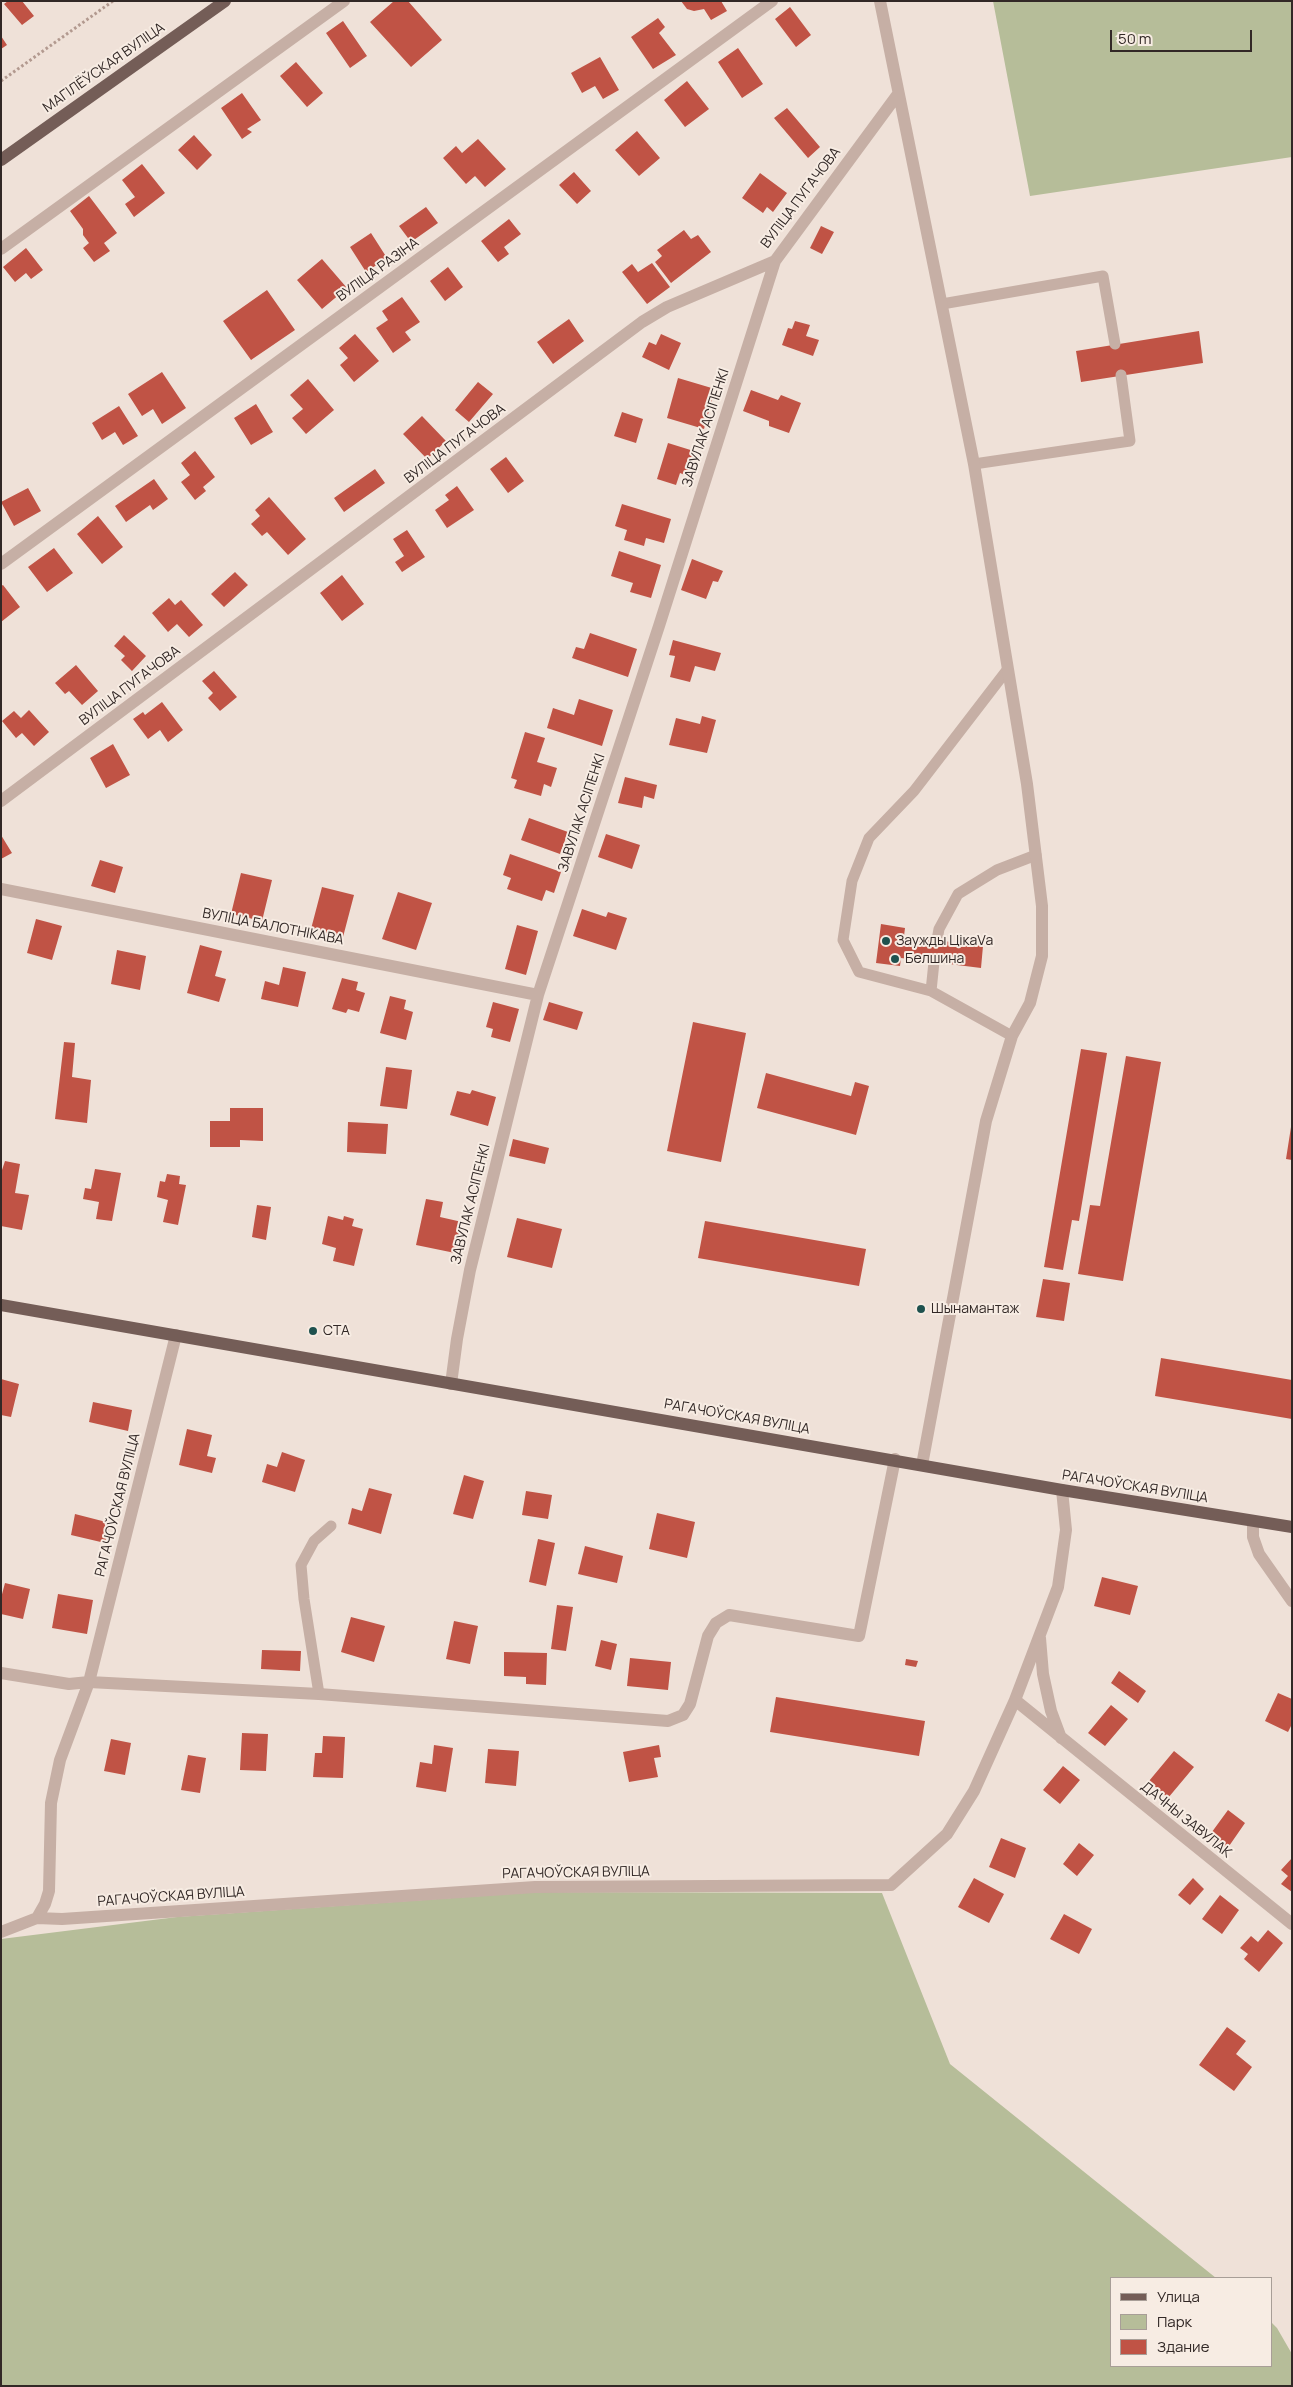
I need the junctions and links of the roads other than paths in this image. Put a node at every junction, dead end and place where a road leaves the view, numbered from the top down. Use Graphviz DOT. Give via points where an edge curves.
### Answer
graph roads {
  1 [pos="224,1"];
  2 [pos="344,1"];
  3 [pos="772,1"];
  4 [pos="880,1"];
  5 [pos="898,94"];
  6 [pos="1,160"];
  7 [pos="1,249"];
  8 [pos="775,261"];
  9 [pos="942,304"];
  10 [pos="1115,344"];
  11 [pos="1121,375"];
  12 [pos="974,464"];
  13 [pos="1,564"];
  14 [pos="1007,670"];
  15 [pos="1,801"];
  16 [pos="1036,855"];
  17 [pos="1,889"];
  18 [pos="937,940"];
  19 [pos="934,962"];
  20 [pos="931,991"];
  21 [pos="538,995"];
  22 [pos="1012,1036"];
  23 [pos="1,1305"];
  24 [pos="176,1335"];
  25 [pos="451,1384"];
  26 [pos="895,1459"];
  27 [pos="922,1465"];
  28 [pos="1062,1490"];
  29 [pos="1252,1521"];
  30 [pos="331,1526"];
  31 [pos="1292,1528"];
  32 [pos="1292,1601"];
  33 [pos="1040,1636"];
  34 [pos="1,1673"];
  35 [pos="89,1682"];
  36 [pos="319,1694"];
  37 [pos="1014,1700"];
  38 [pos="1061,1738"];
  39 [pos="37,1918"];
  40 [pos="1292,1924"];
  41 [pos="1,1932"];
  1 -- 6 [label="main road, МАГІЛЁЎСКАЯ ВУЛІЦА"];
  2 -- 7 [label="street"];
  3 -- 13 [label="street, ВУЛІЦА РАЗІНА"];
  4 -- 5 [label="street"];
  5 -- 8 [label="street, ВУЛІЦА ПУГАЧОВА"];
  5 -- 9 [label="street"];
  8 -- 15 [label="street, ВУЛІЦА ПУГАЧОВА" via="667,307 642,322"];
  8 -- 21 [label="street, ЗАВУЛАК АСІПЕНКІ"];
  9 -- 10 [label="lane" via="1103,276"];
  9 -- 12 [label="street"];
  11 -- 12 [label="lane" via="1130,441"];
  12 -- 14 [label="street"];
  14 -- 16 [label="street"];
  14 -- 20 [label="lane" via="914,792 869,838 852,881 843,940 859,972"];
  16 -- 18 [label="lane" via="997,870 958,894 939,929"];
  16 -- 22 [label="street" via="1042,906 1042,956 1030,1003"];
  17 -- 21 [label="street, ВУЛІЦА БАЛОТНІКАВА"];
  19 -- 20 [label="lane"];
  20 -- 22 [label="lane"];
  21 -- 25 [label="street, ЗАВУЛАК АСІПЕНКІ" via="470,1270"];
  22 -- 27 [label="street" via="986,1121"];
  23 -- 24 [label="main road, РАГАЧОЎСКАЯ ВУЛІЦА"];
  24 -- 25 [label="main road, РАГАЧОЎСКАЯ ВУЛІЦА"];
  24 -- 35 [label="street, РАГАЧОЎСКАЯ ВУЛІЦА"];
  25 -- 26 [label="main road, РАГАЧОЎСКАЯ ВУЛІЦА"];
  26 -- 27 [label="main road, РАГАЧОЎСКАЯ ВУЛІЦА"];
  26 -- 36 [label="street" via="858,1636 729,1615 716,1623 708,1636 690,1704 683,1715 668,1721"];
  27 -- 28 [label="main road, РАГАЧОЎСКАЯ ВУЛІЦА"];
  28 -- 29 [label="main road, РАГАЧОЎСКАЯ ВУЛІЦА"];
  28 -- 33 [label="street" via="1066,1530 1058,1587"];
  29 -- 31 [label="main road, РАГАЧОЎСКАЯ ВУЛІЦА"];
  29 -- 32 [label="street" via="1259,1554"];
  30 -- 36 [label="lane" via="314,1542 300,1565"];
  33 -- 37 [label="street"];
  33 -- 38 [label="street" via="1043,1674"];
  34 -- 35 [label="street" via="69,1684"];
  35 -- 36 [label="street"];
  35 -- 39 [label="street, РАГАЧОЎСКАЯ ВУЛІЦА" via="60,1760 51,1803 49,1891"];
  37 -- 38 [label="street, ДАЧНЫ ЗАВУЛАК"];
  37 -- 39 [label="street, РАГАЧОЎСКАЯ ВУЛІЦА" via="974,1792 947,1834 891,1885 535,1888 62,1919"];
  38 -- 40 [label="street, ДАЧНЫ ЗАВУЛАК"];
  39 -- 41 [label="street, РАГАЧОЎСКАЯ ВУЛІЦА"];
}
